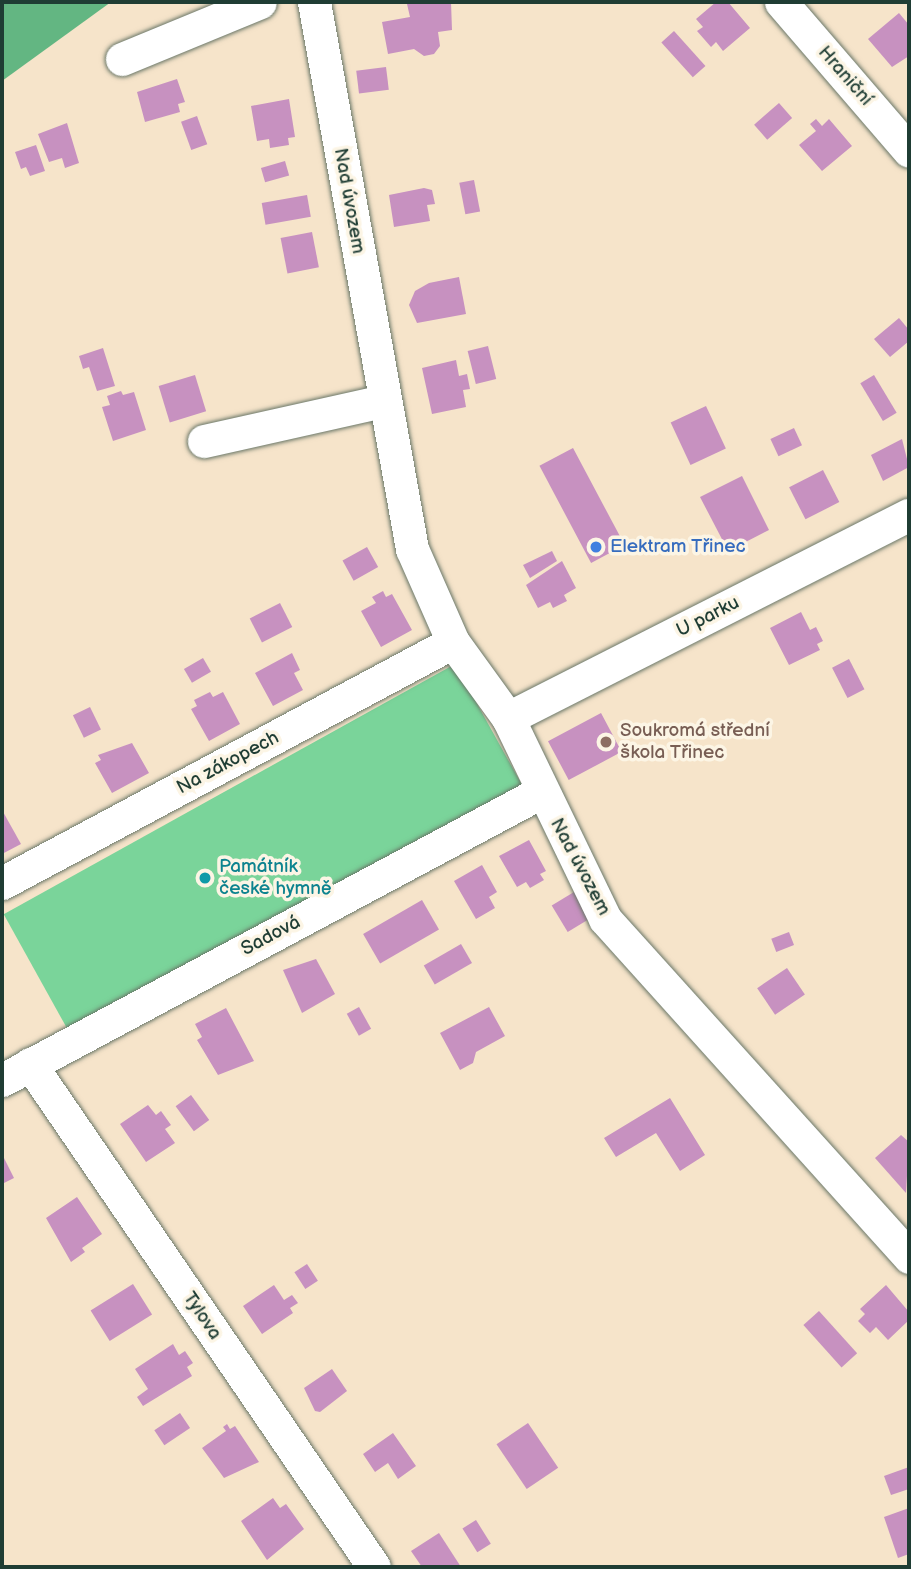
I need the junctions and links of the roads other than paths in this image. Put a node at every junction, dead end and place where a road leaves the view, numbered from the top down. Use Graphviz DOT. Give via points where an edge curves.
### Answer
graph roads {
  1 [pos="260,2"];
  2 [pos="314,2"];
  3 [pos="781,2"];
  4 [pos="122,59"];
  5 [pos="909,150"];
  6 [pos="383,401"];
  7 [pos="204,441"];
  8 [pos="909,515"];
  9 [pos="453,642"];
  10 [pos="508,718"];
  11 [pos="541,792"];
  12 [pos="2,883"];
  13 [pos="30,1064"];
  14 [pos="2,1080"];
  15 [pos="909,1256"];
  16 [pos="374,1567"];
  1 -- 4 [label="street"];
  2 -- 6 [label="street, Nad úvozem"];
  3 -- 5 [label="street, Hraniční"];
  6 -- 7 [label="street"];
  6 -- 9 [label="street, Nad úvozem" via="412,549"];
  8 -- 10 [label="street, U parku"];
  9 -- 10 [label="street, Nad úvozem"];
  9 -- 12 [label="street, Na zákopech"];
  10 -- 11 [label="street, Nad úvozem"];
  11 -- 13 [label="street, Sadová"];
  11 -- 15 [label="street, Nad úvozem" via="605,919"];
  13 -- 14 [label="street, Sadová"];
  13 -- 16 [label="street, Tylova"];
}
